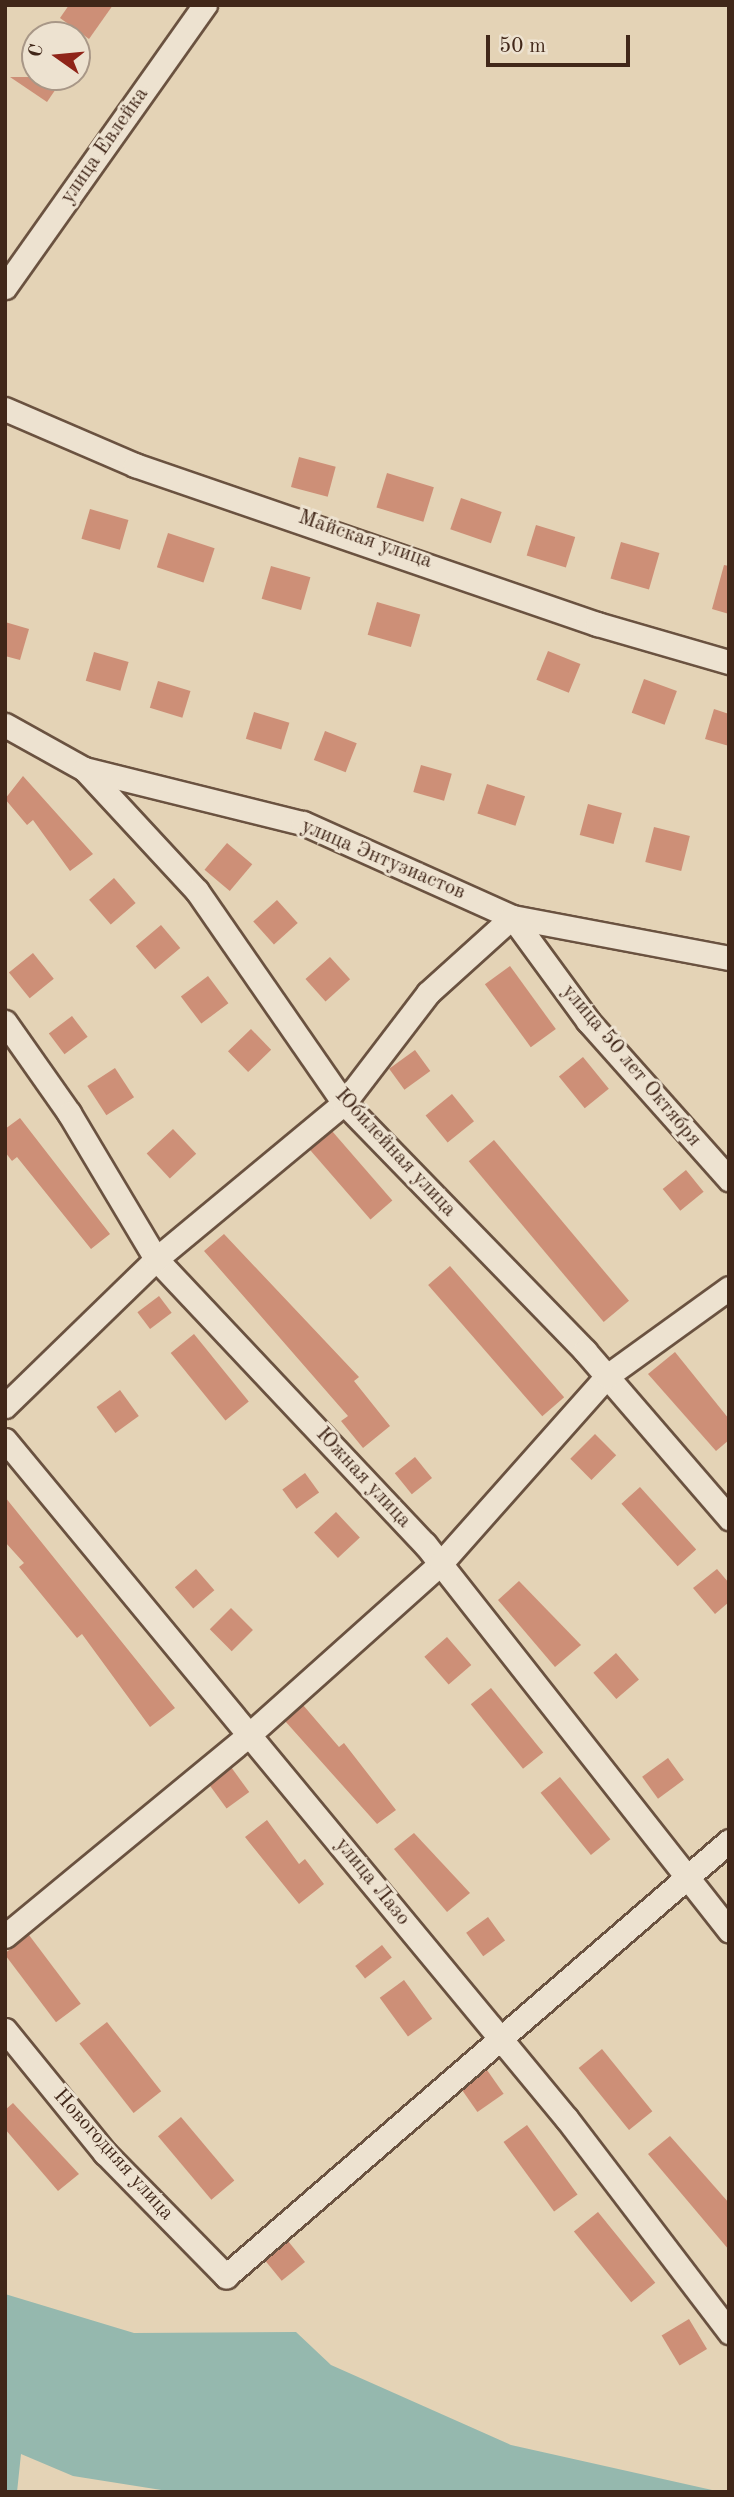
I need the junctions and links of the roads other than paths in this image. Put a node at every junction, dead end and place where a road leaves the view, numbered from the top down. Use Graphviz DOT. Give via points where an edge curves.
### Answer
graph roads {
  1 [pos="205,5"];
  2 [pos="5,287"];
  3 [pos="5,409"];
  4 [pos="729,662"];
  5 [pos="5,725"];
  6 [pos="84,769"];
  7 [pos="512,916"];
  8 [pos="729,958"];
  9 [pos="5,1022"];
  10 [pos="344,1103"];
  11 [pos="729,1179"];
  12 [pos="156,1259"];
  13 [pos="729,1288"];
  14 [pos="607,1376"];
  15 [pos="5,1406"];
  16 [pos="5,1440"];
  17 [pos="729,1518"];
  18 [pos="441,1563"];
  19 [pos="251,1733"];
  20 [pos="729,1841"];
  21 [pos="688,1882"];
  22 [pos="729,1931"];
  23 [pos="5,1936"];
  24 [pos="5,2030"];
  25 [pos="502,2043"];
  26 [pos="729,2332"];
  1 -- 2 [label="street, улица Евлейка"];
  3 -- 4 [label="street, Майская улица" via="135,465 597,624"];
  5 -- 6 [label="street, улица Энтузиастов"];
  6 -- 7 [label="street, улица Энтузиастов" via="303,823"];
  6 -- 10 [label="street, Юбилейная улица" via="197,891"];
  7 -- 8 [label="street, улица Энтузиастов"];
  7 -- 10 [label="street" via="428,993"];
  7 -- 11 [label="street, улица 50 лет Октября" via="588,1021"];
  9 -- 12 [label="street, Южная улица" via="69,1113"];
  10 -- 12 [label="street"];
  10 -- 14 [label="street, Юбилейная улица"];
  12 -- 15 [label="street"];
  12 -- 18 [label="street, Южная улица"];
  13 -- 14 [label="street"];
  14 -- 17 [label="street, Юбилейная улица"];
  14 -- 18 [label="street"];
  16 -- 19 [label="street, улица Лазо"];
  18 -- 19 [label="street"];
  18 -- 21 [label="street, Южная улица"];
  19 -- 23 [label="street"];
  19 -- 25 [label="street, улица Лазо"];
  20 -- 21 [label="street"];
  21 -- 22 [label="street, Южная улица"];
  21 -- 25 [label="street"];
  24 -- 25 [label="street, Новогодняя улица" via="105,2153 226,2276"];
  25 -- 26 [label="street, улица Лазо"];
}
